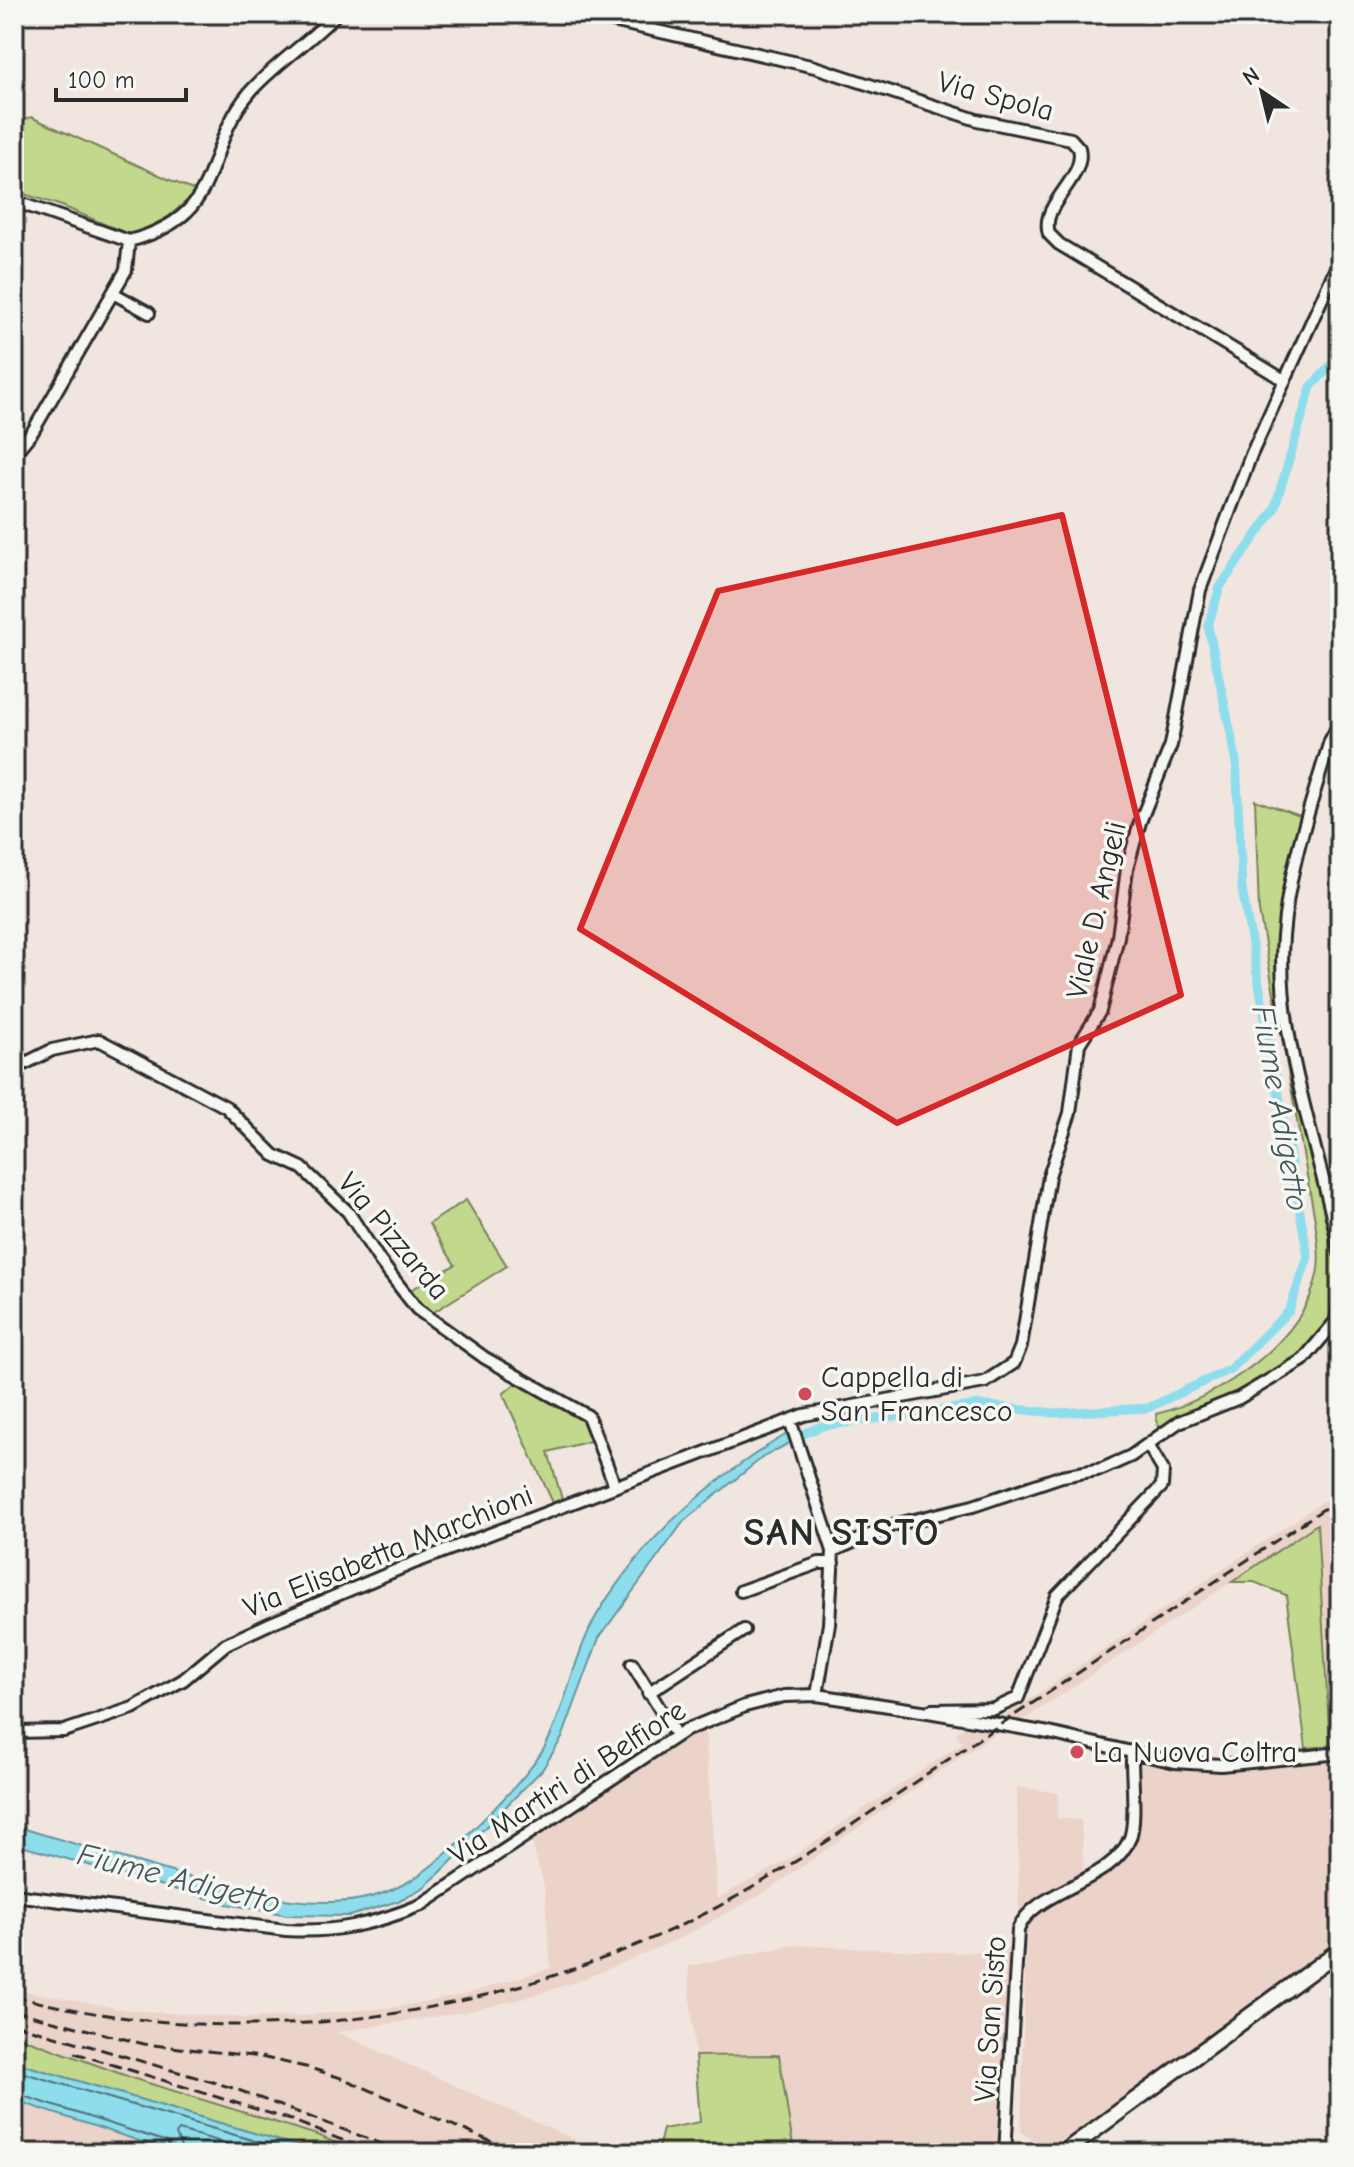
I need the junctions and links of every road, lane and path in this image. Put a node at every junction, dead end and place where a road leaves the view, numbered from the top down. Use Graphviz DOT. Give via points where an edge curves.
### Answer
graph roads {
  1 [pos="336,14"];
  2 [pos="582,14"];
  3 [pos="14,201"];
  4 [pos="129,241"];
  5 [pos="1340,259"];
  6 [pos="113,293"];
  7 [pos="149,313"];
  8 [pos="1284,380"];
  9 [pos="14,454"];
  10 [pos="1340,722"];
  11 [pos="14,1069"];
  12 [pos="1340,1253"];
  13 [pos="1340,1300"];
  14 [pos="792,1424"];
  15 [pos="1148,1445"];
  16 [pos="615,1486"];
  17 [pos="833,1557"];
  18 [pos="741,1591"];
  19 [pos="744,1630"];
  20 [pos="632,1664"];
  21 [pos="648,1693"];
  22 [pos="817,1695"];
  23 [pos="928,1712"];
  24 [pos="14,1732"];
  25 [pos="676,1735"];
  26 [pos="1132,1751"];
  27 [pos="1340,1753"];
  28 [pos="14,1895"];
  29 [pos="1340,1950"];
  30 [pos="1005,2153"];
  31 [pos="1063,2153"];
  1 -- 4 [label="street" via="250,92 230,124 206,188 186,213 157,234"];
  2 -- 8 [label="street, Via Spola" via="815,67 977,120 1071,139 1079,148 1080,162 1048,218 1049,234"];
  3 -- 4 [label="street"];
  4 -- 6 [label="street" via="126,270"];
  5 -- 8 [label="street, Viale D. Angeli"];
  6 -- 7 [label="street"];
  6 -- 9 [label="street" via="33,431"];
  8 -- 14 [label="street, Viale D. Angeli" via="1200,590 1171,745 1127,869 1100,1011 1079,1044 1070,1113 1049,1176 1014,1363 985,1382"];
  10 -- 12 [label="street" via="1330,741 1292,879 1283,972 1289,1029"];
  11 -- 16 [label="street, Via Pizzarda" via="52,1050 99,1040 226,1107 274,1155 302,1168 348,1212 417,1309 485,1358 588,1416"];
  13 -- 15 [label="street" via="1336,1321 1303,1360 1239,1398 1179,1422"];
  14 -- 16 [label="street, Via Elisabetta Marchioni"];
  14 -- 17 [label="street"];
  15 -- 17 [label="street" via="1102,1469 860,1536"];
  15 -- 23 [label="street" via="1163,1470 1162,1486 1057,1596 1018,1698 994,1709 935,1707"];
  16 -- 24 [label="street, Via Elisabetta Marchioni" via="416,1562 226,1644 183,1680 133,1708 64,1731"];
  17 -- 18 [label="street"];
  17 -- 22 [label="street"];
  19 -- 21 [label="street"];
  20 -- 21 [label="street"];
  21 -- 25 [label="street"];
  22 -- 23 [label="street, Via Martiri di Belfiore"];
  22 -- 25 [label="street, Via Martiri di Belfiore" via="745,1706"];
  23 -- 26 [label="street, Via Martiri di Belfiore"];
  25 -- 28 [label="street, Via Martiri di Belfiore" via="421,1905 377,1924 325,1932 286,1930"];
  26 -- 27 [label="street, Via Martiri di Belfiore" via="1175,1762 1221,1765"];
  26 -- 30 [label="street, Via San Sisto" via="1131,1836 1082,1883 1030,1912 1018,1930"];
  29 -- 31 [label="main road"];
}
